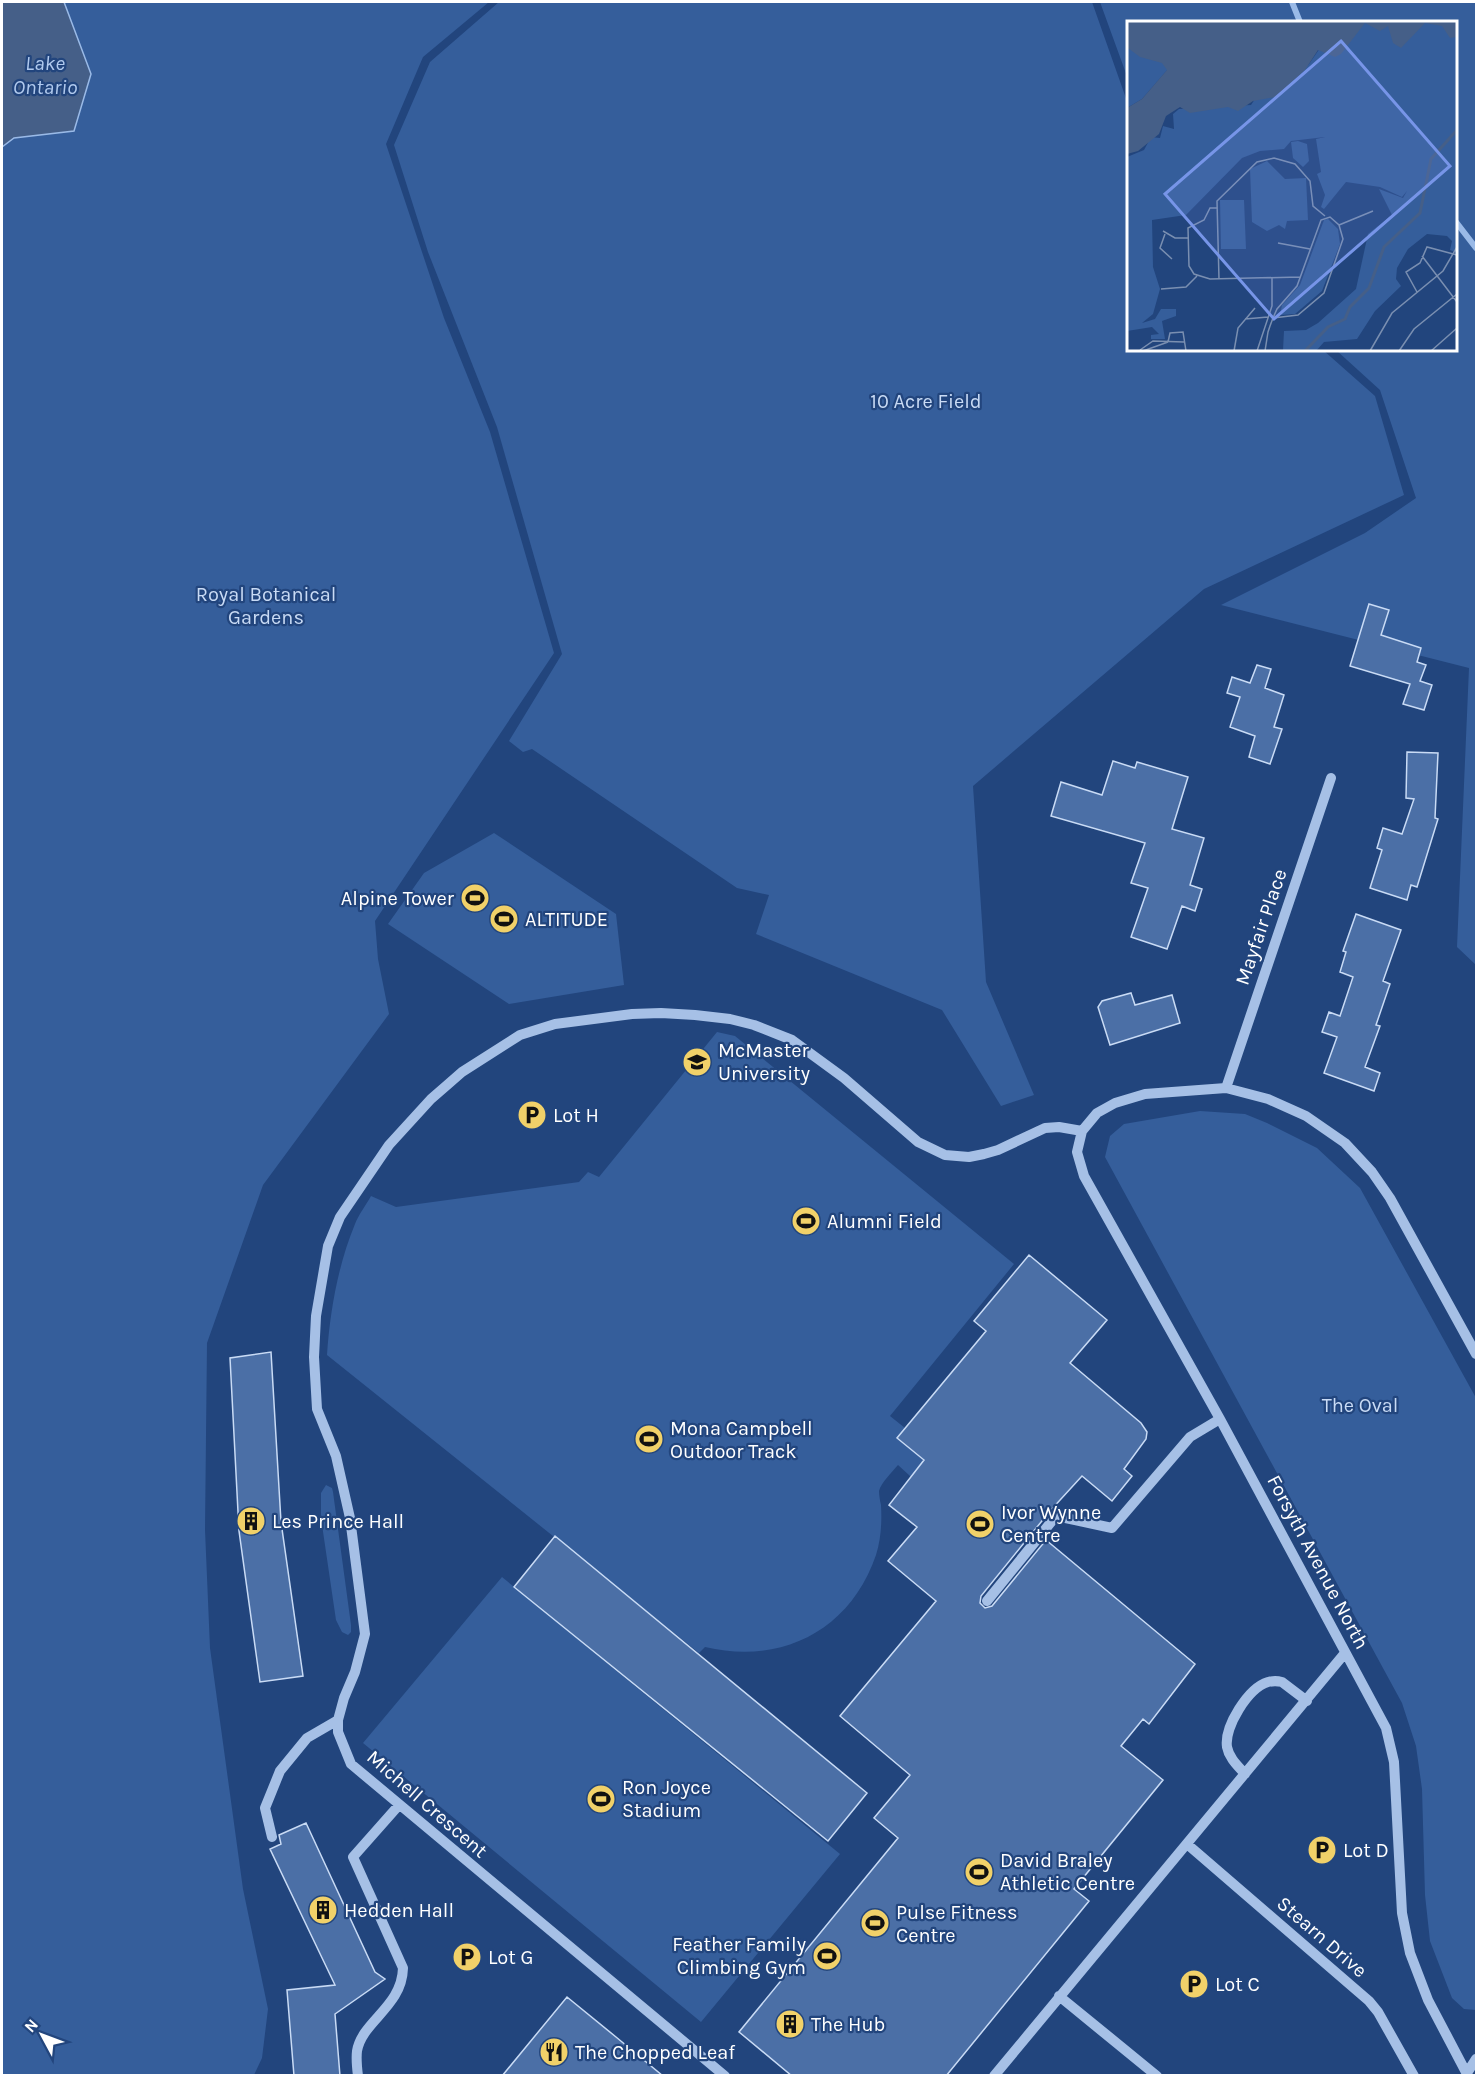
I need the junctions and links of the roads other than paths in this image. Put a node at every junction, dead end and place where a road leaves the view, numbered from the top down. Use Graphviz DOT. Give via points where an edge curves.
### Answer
graph roads {
  1 [pos="1331,778"];
  2 [pos="1226,1088"];
  3 [pos="1082,1131"];
  4 [pos="1476,1354"];
  5 [pos="1220,1419"];
  6 [pos="987,1601"];
  7 [pos="1346,1653"];
  8 [pos="1307,1701"];
  9 [pos="338,1720"];
  10 [pos="1245,1774"];
  11 [pos="399,1804"];
  12 [pos="272,1837"];
  13 [pos="1187,1844"];
  14 [pos="1059,1996"];
  15 [pos="1476,2059"];
  16 [pos="1467,2074"];
  17 [pos="358,2076"];
  18 [pos="725,2076"];
  19 [pos="994,2076"];
  20 [pos="1157,2076"];
  21 [pos="1414,2076"];
  1 -- 2 [label="street, Mayfair Place"];
  2 -- 3 [label="street" via="1145,1094 1115,1102 1097,1113"];
  2 -- 4 [label="street" via="1268,1098 1306,1116 1345,1143 1390,1198"];
  3 -- 5 [label="street, Forsyth Avenue North" via="1077,1152 1084,1176"];
  3 -- 9 [label="street, Michell Crescent" via="1045,1128 984,1154 945,1155 918,1142 809,1051 774,1032 730,1019 661,1013 555,1024 520,1035 462,1072 431,1099 380,1157 340,1217 328,1245 322,1275 314,1357 317,1409 338,1464 350,1518 365,1634"];
  5 -- 6 [label="street" via="1190,1437 1112,1528 1056,1516"];
  5 -- 7 [label="street, Forsyth Avenue North"];
  7 -- 8 [label="street"];
  7 -- 16 [label="street, Forsyth Avenue North" via="1386,1728 1394,1762 1402,1913 1410,1953 1428,2000"];
  8 -- 10 [label="street"];
  8 -- 10 [label="street" via="1282,1682 1267,1682 1252,1693 1230,1724 1227,1738 1229,1755"];
  9 -- 11 [label="street, Michell Crescent" via="340,1739 351,1764"];
  9 -- 12 [label="street" via="307,1738 280,1771 264,1808"];
  10 -- 13 [label="street"];
  11 -- 17 [label="street" via="353,1857 403,1968 399,1991 357,2050"];
  11 -- 18 [label="street, Michell Crescent"];
  13 -- 14 [label="street"];
  13 -- 21 [label="street, Stearn Drive" via="1369,2001"];
  14 -- 19 [label="street"];
  14 -- 20 [label="street"];
  15 -- 16 [label="street"];
}
